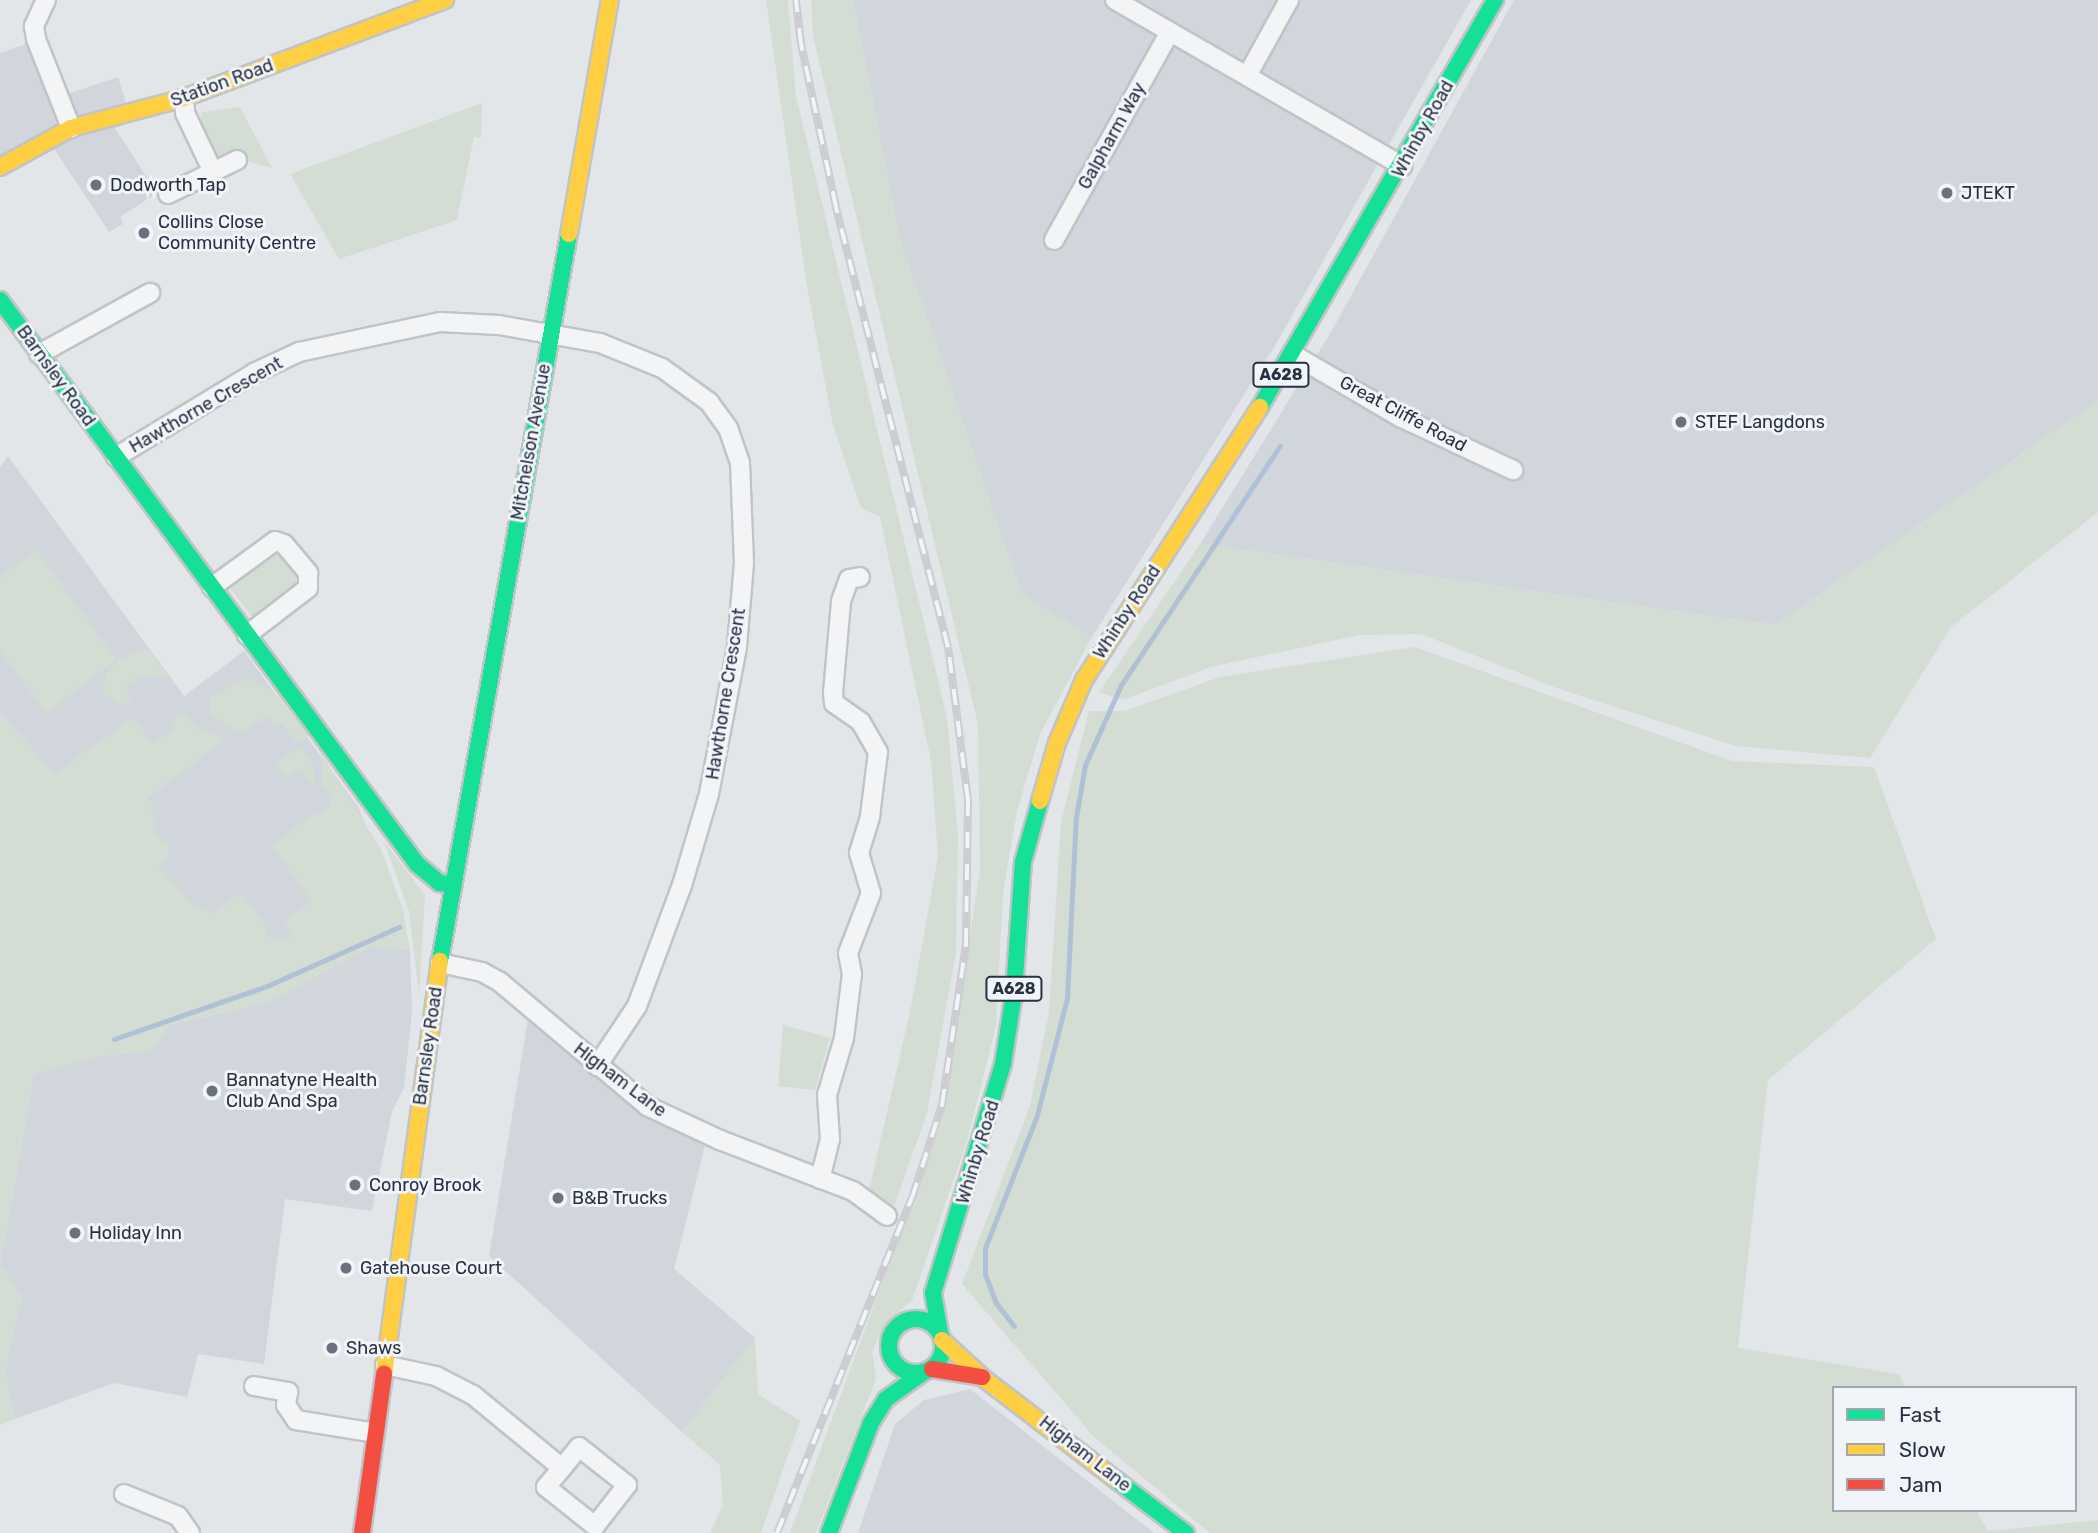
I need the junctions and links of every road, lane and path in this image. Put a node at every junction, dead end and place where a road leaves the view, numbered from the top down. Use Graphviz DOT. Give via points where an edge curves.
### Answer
graph roads {
  1 [pos="46,0"];
  2 [pos="445,0"];
  3 [pos="610,0"];
  4 [pos="1115,0"];
  5 [pos="1289,0"];
  6 [pos="1495,0"];
  7 [pos="1170,32"];
  8 [pos="1247,76"];
  9 [pos="184,98"];
  10 [pos="71,128"];
  11 [pos="237,160"];
  12 [pos="1403,166"];
  13 [pos="0,167"];
  14 [pos="213,172"];
  15 [pos="168,194"];
  16 [pos="1054,240"];
  17 [pos="150,293"];
  18 [pos="0,300"];
  19 [pos="551,334"];
  20 [pos="39,354"];
  21 [pos="1294,355"];
  22 [pos="116,457"];
  23 [pos="1513,470"];
  24 [pos="860,578"];
  25 [pos="212,586"];
  26 [pos="247,635"];
  27 [pos="454,885"];
  28 [pos="440,963"];
  29 [pos="597,1066"];
  30 [pos="820,1179"];
  31 [pos="887,1216"];
  32 [pos="933,1293"];
  33 [pos="898,1325"];
  34 [pos="941,1336"];
  35 [pos="889,1354"];
  36 [pos="386,1365"];
  37 [pos="928,1371"];
  38 [pos="982,1377"];
  39 [pos="254,1386"];
  40 [pos="886,1399"];
  41 [pos="375,1433"];
  42 [pos="562,1468"];
  43 [pos="124,1494"];
  44 [pos="190,1533"];
  45 [pos="362,1533"];
  46 [pos="829,1533"];
  47 [pos="1186,1533"];
  1 -- 10 [label="street" via="34,26 36,39"];
  2 -- 9 [label="main road, Station Road"];
  3 -- 19 [label="main road, Mitchelson Avenue"];
  4 -- 7 [label="street"];
  5 -- 8 [label="street"];
  6 -- 12 [label="main road, Whinby Road / A628"];
  7 -- 8 [label="street"];
  7 -- 16 [label="street, Galpharm Way"];
  8 -- 12 [label="street"];
  9 -- 10 [label="main road, Station Road"];
  9 -- 14 [label="street" via="185,113"];
  10 -- 13 [label="main road, Station Road"];
  11 -- 14 [label="street"];
  12 -- 21 [label="main road, Whinby Road / A628"];
  14 -- 15 [label="street"];
  17 -- 20 [label="street" via="114,306"];
  18 -- 20 [label="main road, Barnsley Road"];
  19 -- 22 [label="street, Hawthorne Crescent" via="452,321 299,352 254,373"];
  19 -- 27 [label="main road, Mitchelson Avenue"];
  19 -- 29 [label="street, Hawthorne Crescent" via="638,356 691,385 728,428 740,463 744,506 737,647 709,794 682,885 637,1006"];
  20 -- 22 [label="main road, Barnsley Road"];
  21 -- 23 [label="street, Great Cliffe Road" via="1402,418"];
  21 -- 32 [label="main road, Whinby Road / A628" via="1107,641 1057,743 1023,862 1014,993 1003,1064"];
  22 -- 25 [label="main road, Barnsley Road"];
  24 -- 30 [label="street" via="849,579 841,600 833,693 834,703 861,722 878,752 870,816 859,853 872,893 848,953 852,974 844,1038 827,1095 830,1139"];
  25 -- 26 [label="main road, Barnsley Road"];
  25 -- 26 [label="street" via="275,541 284,544 308,573 310,581 301,595"];
  26 -- 27 [label="main road, Barnsley Road" via="417,864 440,883"];
  27 -- 28 [label="main road, Barnsley Road"];
  28 -- 29 [label="street, Higham Lane" via="482,972 500,982"];
  28 -- 36 [label="main road, Barnsley Road"];
  29 -- 30 [label="street, Higham Lane" via="671,1119"];
  30 -- 31 [label="street, Higham Lane" via="853,1192"];
  32 -- 33 [label="main road, Whinby Road / A628"];
  32 -- 34 [label="main road, Whinby Road / A628"];
  33 -- 34 [label="main road" via="920,1319"];
  33 -- 35 [label="main road" via="889,1339"];
  34 -- 37 [label="main road, Whinby Road / A628" via="941,1356"];
  34 -- 38 [label="main road, Higham Lane"];
  35 -- 37 [label="main road" via="899,1368"];
  35 -- 40 [label="main road"];
  36 -- 41 [label="main road, Barnsley Road"];
  36 -- 42 [label="street" via="436,1376 466,1390"];
  37 -- 38 [label="main road, Higham Lane"];
  37 -- 40 [label="main road"];
  38 -- 47 [label="main road, Higham Lane"];
  39 -- 41 [label="street" via="288,1392 286,1405 296,1420"];
  40 -- 46 [label="main road" via="844,1486"];
  41 -- 45 [label="main road, Barnsley Road"];
  42 -- 42 [label="street" via="546,1487 595,1526 627,1485 579,1447"];
  43 -- 44 [label="street" via="178,1516"];
}
